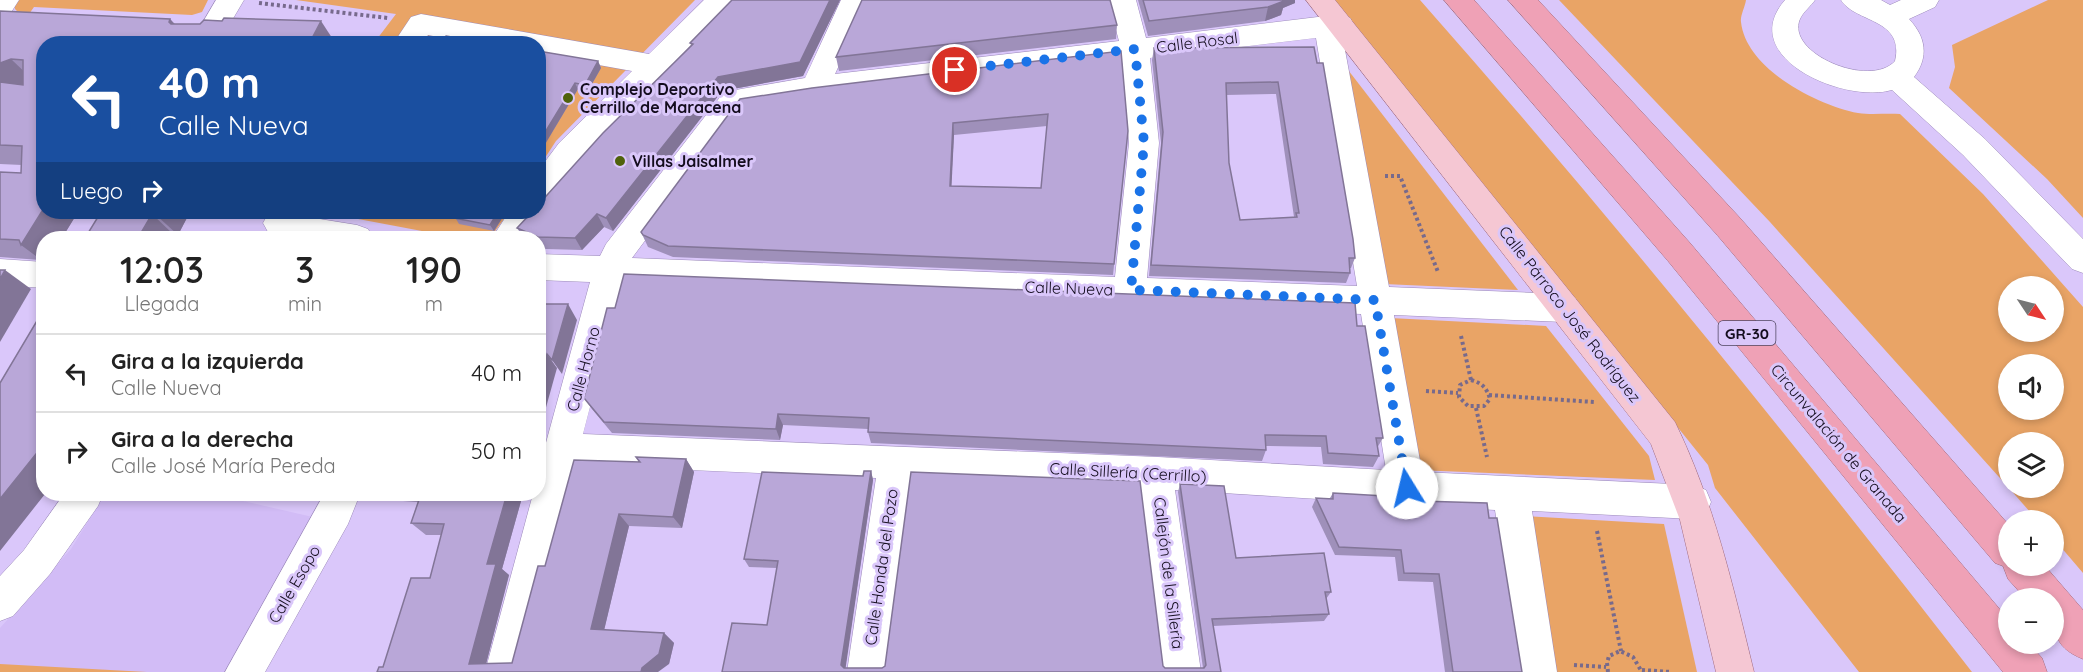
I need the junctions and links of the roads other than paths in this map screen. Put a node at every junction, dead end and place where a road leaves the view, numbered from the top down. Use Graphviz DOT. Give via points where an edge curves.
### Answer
graph roads {
  1 [pos="5,0"];
  2 [pos="721,0"];
  3 [pos="855,0"];
  4 [pos="1122,0"];
  5 [pos="1458,0"];
  6 [pos="1522,0"];
  7 [pos="1801,0"];
  8 [pos="1855,0"];
  9 [pos="1925,0"];
  10 [pos="240,1"];
  11 [pos="8,16"];
  12 [pos="1329,17"];
  13 [pos="1889,17"];
  14 [pos="201,33"];
  15 [pos="413,36"];
  16 [pos="488,36"];
  17 [pos="546,45"];
  18 [pos="1135,49"];
  19 [pos="641,62"];
  20 [pos="1896,77"];
  21 [pos="815,87"];
  22 [pos="734,99"];
  23 [pos="546,184"];
  24 [pos="278,224"];
  25 [pos="318,231"];
  26 [pos="2083,260"];
  27 [pos="546,267"];
  28 [pos="609,270"];
  29 [pos="0,272"];
  30 [pos="36,274"];
  31 [pos="1131,290"];
  32 [pos="1375,300"];
  33 [pos="1564,308"];
  34 [pos="562,449"];
  35 [pos="896,462"];
  36 [pos="1158,473"];
  37 [pos="1407,488"];
  38 [pos="1511,494"];
  39 [pos="80,501"];
  40 [pos="339,501"];
  41 [pos="1693,502"];
  42 [pos="1998,539"];
  43 [pos="2030,576"];
  44 [pos="2040,588"];
  45 [pos="0,603"];
  46 [pos="2064,616"];
  47 [pos="2083,639"];
  48 [pos="244,672"];
  49 [pos="504,672"];
  50 [pos="866,672"];
  51 [pos="1182,672"];
  52 [pos="1539,672"];
  53 [pos="1735,672"];
  54 [pos="2028,672"];
  1 -- 11 [label="street"];
  2 -- 23 [label="street" via="570,151"];
  3 -- 21 [label="street"];
  4 -- 18 [label="street"];
  5 -- 54 [label="highway, Circunvalación de Granada / GR-30" via="1679,252"];
  6 -- 42 [label="highway" via="1729,226"];
  7 -- 20 [label="street" via="1784,19 1784,32 1803,59 1830,74 1861,83"];
  8 -- 13 [label="street"];
  9 -- 13 [label="street"];
  10 -- 14 [label="street"];
  12 -- 18 [label="street, Calle Rosal"];
  12 -- 32 [label="street"];
  12 -- 33 [label="main road, Calle Párroco José Rodríguez"];
  13 -- 20 [label="street" via="1910,43 1911,56"];
  15 -- 16 [label="street" via="421,24"];
  17 -- 19 [label="street"];
  18 -- 21 [label="street, Calle Rosal"];
  18 -- 31 [label="street" via="1144,143"];
  20 -- 26 [label="street" via="1974,147"];
  21 -- 22 [label="street, Calle Rosal"];
  22 -- 28 [label="street, Calle Horno" via="617,253"];
  24 -- 25 [label="street"];
  27 -- 28 [label="street"];
  28 -- 31 [label="street, Calle Nueva"];
  28 -- 34 [label="street, Calle Horno"];
  29 -- 30 [label="street"];
  31 -- 32 [label="street, Calle Nueva"];
  32 -- 33 [label="street, Calle Nueva"];
  32 -- 37 [label="street"];
  33 -- 41 [label="main road, Calle Párroco José Rodríguez" via="1663,433 1680,464"];
  34 -- 35 [label="street, Calle Sillería (Cerrillo)"];
  34 -- 49 [label="street, Calle Horno"];
  35 -- 36 [label="street, Calle Sillería (Cerrillo)"];
  35 -- 50 [label="street, Calle Honda del Pozo"];
  36 -- 37 [label="street, Calle Sillería (Cerrillo)"];
  36 -- 51 [label="street, Callejón de la Sillería" via="1157,495"];
  37 -- 38 [label="street, Calle Sillería (Cerrillo)"];
  38 -- 41 [label="street, Calle Sillería (Cerrillo)"];
  38 -- 52 [label="street"];
  39 -- 45 [label="street" via="36,562"];
  40 -- 48 [label="street, Calle Esopo"];
  41 -- 53 [label="main road, Calle Párroco José Rodríguez"];
  43 -- 44 [label="highway"];
  46 -- 47 [label="highway"];
}
